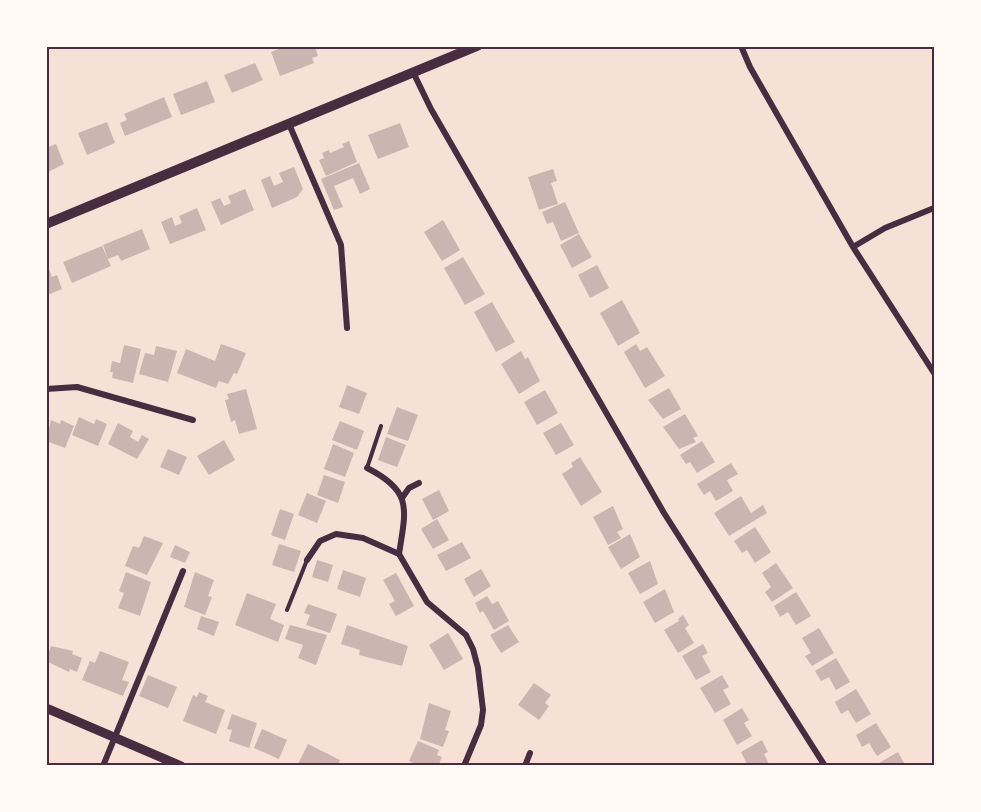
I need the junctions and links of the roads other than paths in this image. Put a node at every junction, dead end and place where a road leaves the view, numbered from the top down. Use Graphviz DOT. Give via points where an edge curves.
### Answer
graph roads {
  1 [pos="477,46"];
  2 [pos="741,46"];
  3 [pos="413,72"];
  4 [pos="289,124"];
  5 [pos="934,208"];
  6 [pos="46,224"];
  7 [pos="854,248"];
  8 [pos="347,328"];
  9 [pos="934,373"];
  10 [pos="46,388"];
  11 [pos="193,420"];
  12 [pos="381,426"];
  13 [pos="367,468"];
  14 [pos="419,483"];
  15 [pos="402,498"];
  16 [pos="399,554"];
  17 [pos="307,560"];
  18 [pos="183,571"];
  19 [pos="287,610"];
  20 [pos="46,708"];
  21 [pos="113,736"];
  22 [pos="530,753"];
  23 [pos="103,765"];
  24 [pos="181,765"];
  25 [pos="464,765"];
  26 [pos="525,765"];
  27 [pos="825,765"];
  1 -- 3 [label="main road"];
  2 -- 7 [label="street"];
  3 -- 4 [label="main road"];
  3 -- 27 [label="street" via="664,513"];
  4 -- 6 [label="main road"];
  4 -- 8 [label="street" via="341,245"];
  5 -- 7 [label="street" via="885,228"];
  7 -- 9 [label="street"];
  10 -- 11 [label="street" via="77,387"];
  12 -- 13 [label="lane"];
  13 -- 15 [label="street" via="388,478"];
  14 -- 15 [label="street"];
  15 -- 16 [label="street" via="405,520"];
  16 -- 17 [label="street" via="363,538 336,534 320,541"];
  16 -- 25 [label="street" via="427,602 457,625 473,649 483,710"];
  17 -- 19 [label="lane"];
  18 -- 21 [label="street"];
  20 -- 21 [label="street"];
  21 -- 23 [label="street"];
  21 -- 24 [label="street"];
  22 -- 26 [label="street"];
}
